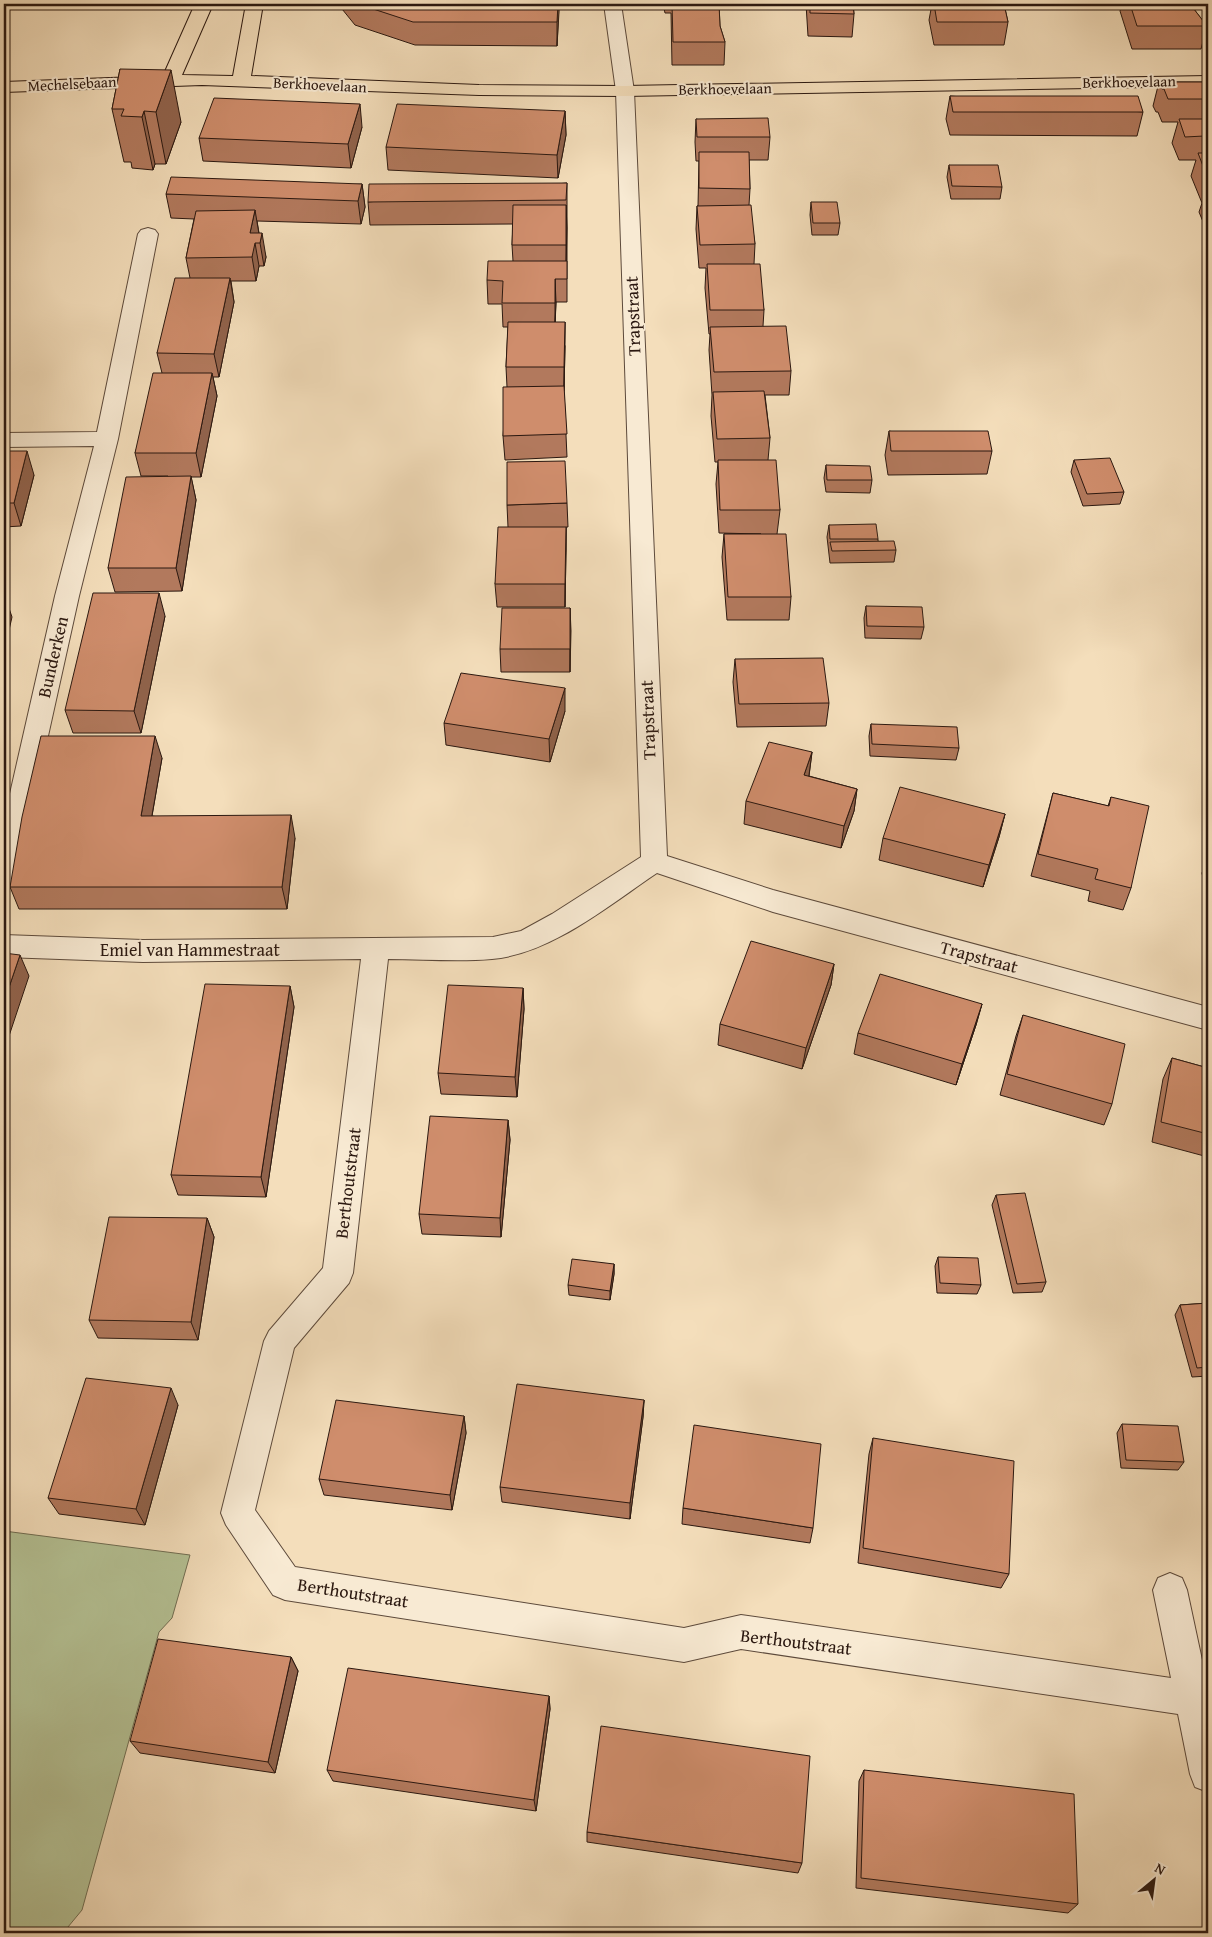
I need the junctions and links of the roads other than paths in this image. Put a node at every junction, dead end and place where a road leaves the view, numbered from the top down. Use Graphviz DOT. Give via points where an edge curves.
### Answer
graph roads {
  1 [pos="204,4"];
  2 [pos="255,4"];
  3 [pos="612,4"];
  4 [pos="171,80"];
  5 [pos="1208,80"];
  6 [pos="241,81"];
  7 [pos="4,87"];
  8 [pos="625,91"];
  9 [pos="148,234"];
  10 [pos="107,438"];
  11 [pos="4,440"];
  12 [pos="654,862"];
  13 [pos="4,876"];
  14 [pos="4,946"];
  15 [pos="376,948"];
  16 [pos="1208,1019"];
  17 [pos="1170,1590"];
  18 [pos="1193,1699"];
  19 [pos="1208,1774"];
  1 -- 4 [label="main road"];
  2 -- 6 [label="main road"];
  3 -- 8 [label="street, Trapstraat"];
  4 -- 6 [label="main road, Mechelsebaan"];
  4 -- 7 [label="main road, Mechelsebaan"];
  5 -- 8 [label="main road, Berkhoevelaan"];
  6 -- 8 [label="main road, Berkhoevelaan" via="479,90"];
  8 -- 12 [label="street, Trapstraat"];
  9 -- 10 [label="street, Bunderken"];
  10 -- 11 [label="street"];
  10 -- 13 [label="street, Bunderken" via="67,596"];
  12 -- 15 [label="street" via="562,922 527,940 492,948"];
  12 -- 16 [label="street, Trapstraat" via="773,901"];
  14 -- 15 [label="street, Emiel van Hammestraat" via="78,950"];
  15 -- 18 [label="street, Berthoutstraat" via="338,1273 280,1341 238,1513 285,1583 684,1645 740,1632"];
  17 -- 18 [label="street"];
  18 -- 19 [label="street"];
}
